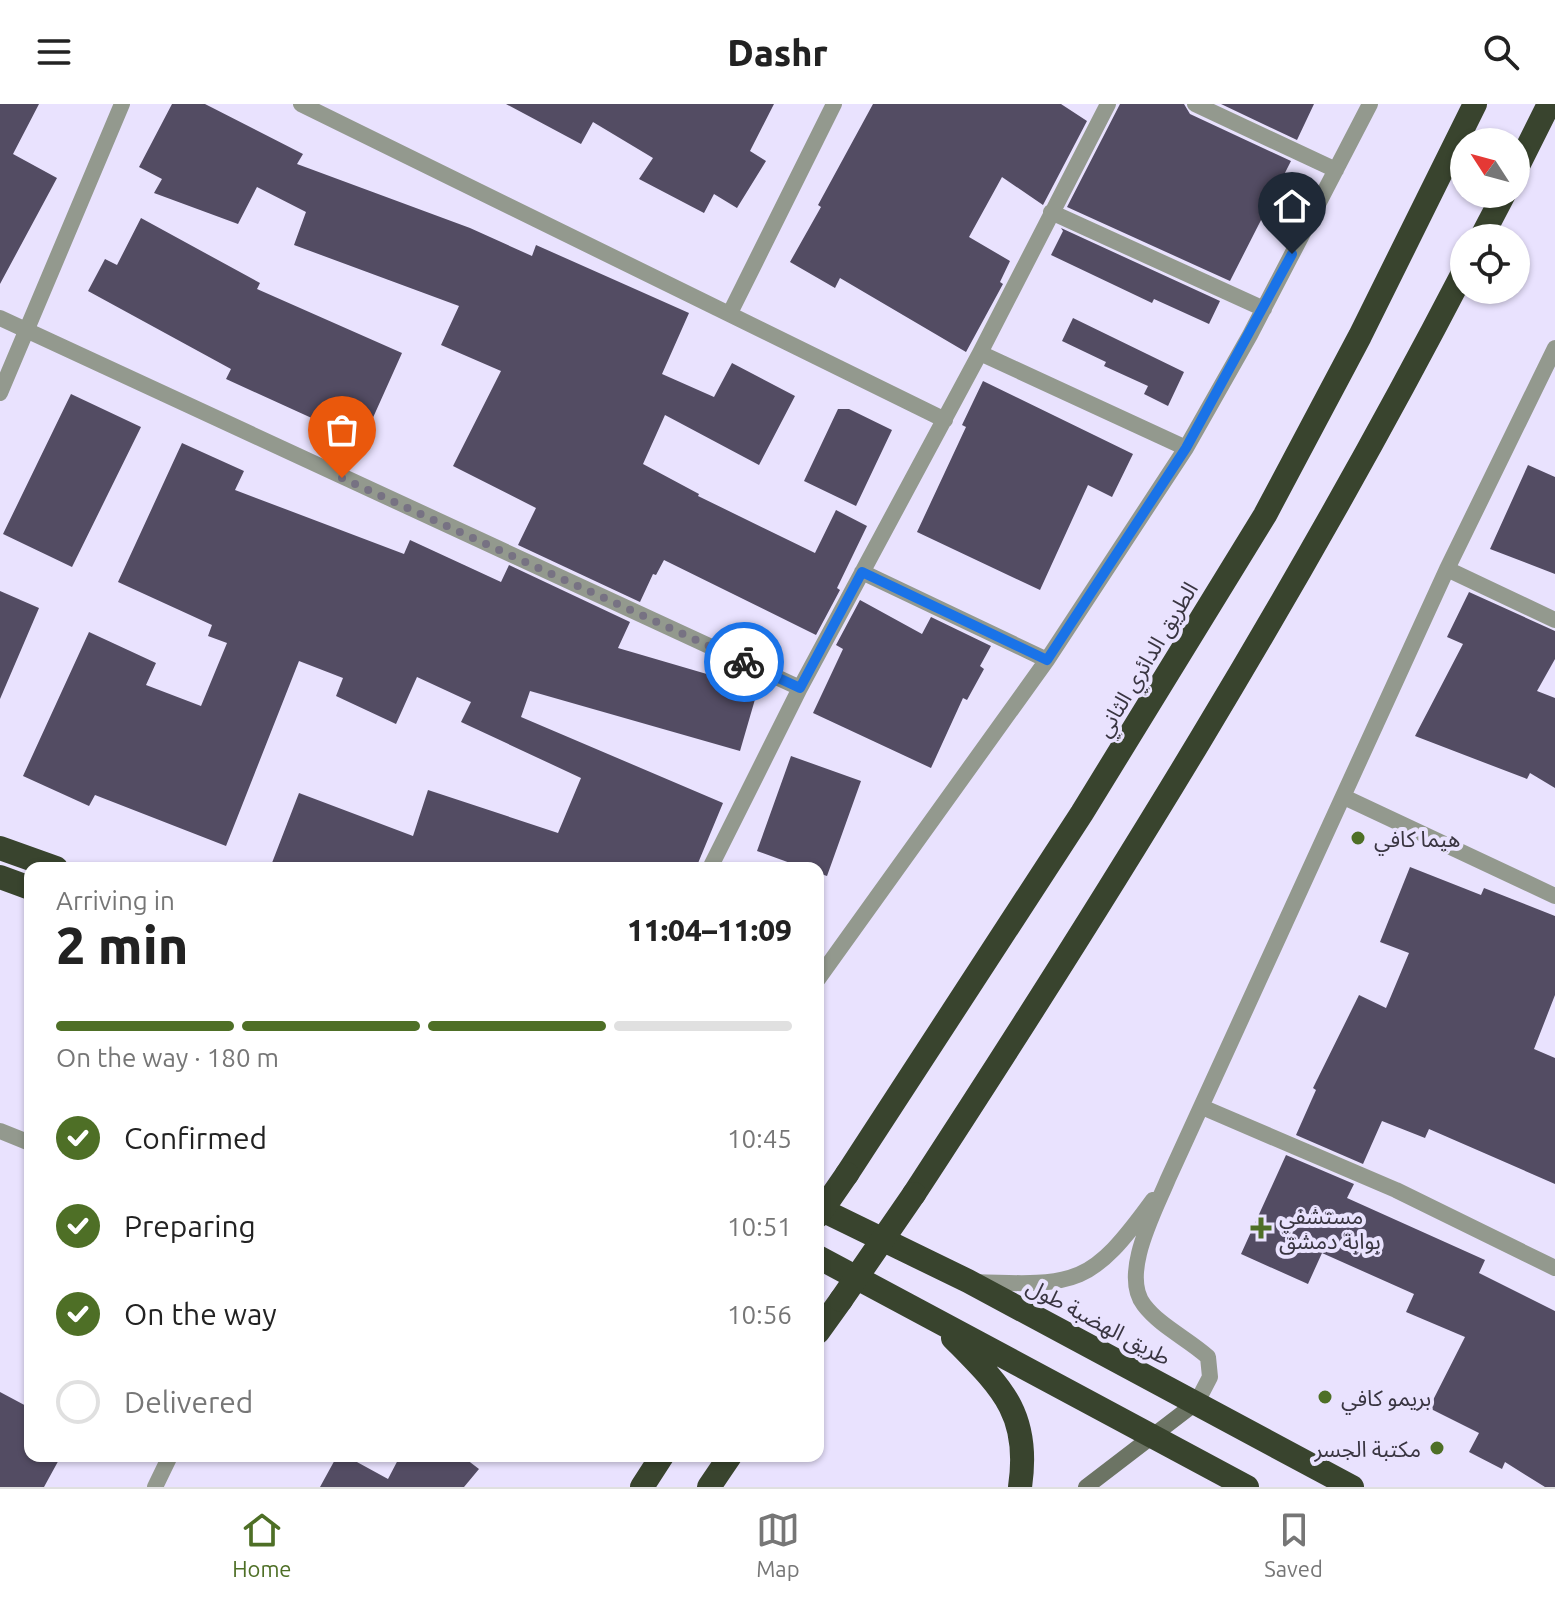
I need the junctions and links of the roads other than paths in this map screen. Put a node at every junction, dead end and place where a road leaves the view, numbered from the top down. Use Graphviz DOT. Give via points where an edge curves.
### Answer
graph roads {
  1 [pos="122,104"];
  2 [pos="301,104"];
  3 [pos="834,104"];
  4 [pos="1108,104"];
  5 [pos="1195,104"];
  6 [pos="1370,104"];
  7 [pos="1475,104"];
  8 [pos="1549,104"];
  9 [pos="1530,142"];
  10 [pos="1336,170"];
  11 [pos="1051,212"];
  12 [pos="1450,298"];
  13 [pos="1264,309"];
  14 [pos="730,313"];
  15 [pos="0,318"];
  16 [pos="27,332"];
  17 [pos="1555,348"];
  18 [pos="980,353"];
  19 [pos="0,393"];
  20 [pos="945,420"];
  21 [pos="1186,448"];
  22 [pos="1447,569"];
  23 [pos="862,572"];
  24 [pos="1555,620"];
  25 [pos="1047,660"];
  26 [pos="800,688"];
  27 [pos="1344,797"];
  28 [pos="0,848"];
  29 [pos="39,862"];
  30 [pos="713,862"];
  31 [pos="0,877"];
  32 [pos="24,886"];
  33 [pos="1555,896"];
  34 [pos="824,971"];
  35 [pos="1202,1107"];
  36 [pos="0,1131"];
  37 [pos="24,1141"];
  38 [pos="1168,1179"];
  39 [pos="824,1207"];
  40 [pos="824,1211"];
  41 [pos="824,1260"];
  42 [pos="1555,1268"];
  43 [pos="968,1281"];
  44 [pos="934,1319"];
  45 [pos="824,1323"];
  46 [pos="1197,1402"];
  47 [pos="1154,1436"];
  48 [pos="167,1462"];
  49 [pos="658,1462"];
  50 [pos="726,1462"];
  51 [pos="155,1487"];
  52 [pos="642,1487"];
  53 [pos="709,1487"];
  54 [pos="1020,1487"];
  55 [pos="1086,1487"];
  56 [pos="1247,1487"];
  57 [pos="1352,1487"];
  1 -- 16 [label="street"];
  2 -- 14 [label="street"];
  3 -- 14 [label="street"];
  4 -- 11 [label="street"];
  5 -- 10 [label="street"];
  6 -- 10 [label="street"];
  7 -- 39 [label="highway, الطريق الدائري الثاني, bridge" via="1265,515 1082,813"];
  8 -- 9 [label="highway"];
  10 -- 13 [label="street"];
  11 -- 13 [label="street"];
  11 -- 18 [label="street"];
  12 -- 45 [label="highway, bridge" via="1274,619 1162,805 914,1194"];
  13 -- 21 [label="street"];
  14 -- 20 [label="street"];
  15 -- 16 [label="street"];
  16 -- 19 [label="street"];
  16 -- 26 [label="street"];
  17 -- 22 [label="street"];
  18 -- 20 [label="street"];
  18 -- 21 [label="street"];
  20 -- 23 [label="street"];
  21 -- 25 [label="street"];
  22 -- 24 [label="street"];
  22 -- 27 [label="street"];
  23 -- 25 [label="street"];
  23 -- 26 [label="street"];
  25 -- 34 [label="street"];
  26 -- 30 [label="street"];
  27 -- 33 [label="street"];
  27 -- 35 [label="street"];
  28 -- 29 [label="highway"];
  31 -- 32 [label="highway"];
  35 -- 38 [label="street"];
  35 -- 42 [label="street" via="1396,1190"];
  36 -- 37 [label="street"];
  38 -- 43 [label="street" via="1122,1242 1081,1275 1037,1284"];
  38 -- 46 [label="street" via="1144,1238 1136,1291 1144,1305 1208,1357 1210,1377"];
  40 -- 43 [label="highway, طريق الهضبة طول"];
  41 -- 44 [label="highway"];
  43 -- 46 [label="highway, طريق الهضبة طول"];
  44 -- 47 [label="highway"];
  44 -- 54 [label="highway" via="995,1381 1017,1415 1023,1445"];
  46 -- 47 [label="main road"];
  46 -- 57 [label="highway, طريق الهضبة طول"];
  47 -- 55 [label="main road"];
  47 -- 56 [label="highway"];
  48 -- 51 [label="street"];
  49 -- 52 [label="highway"];
  50 -- 53 [label="highway"];
}
